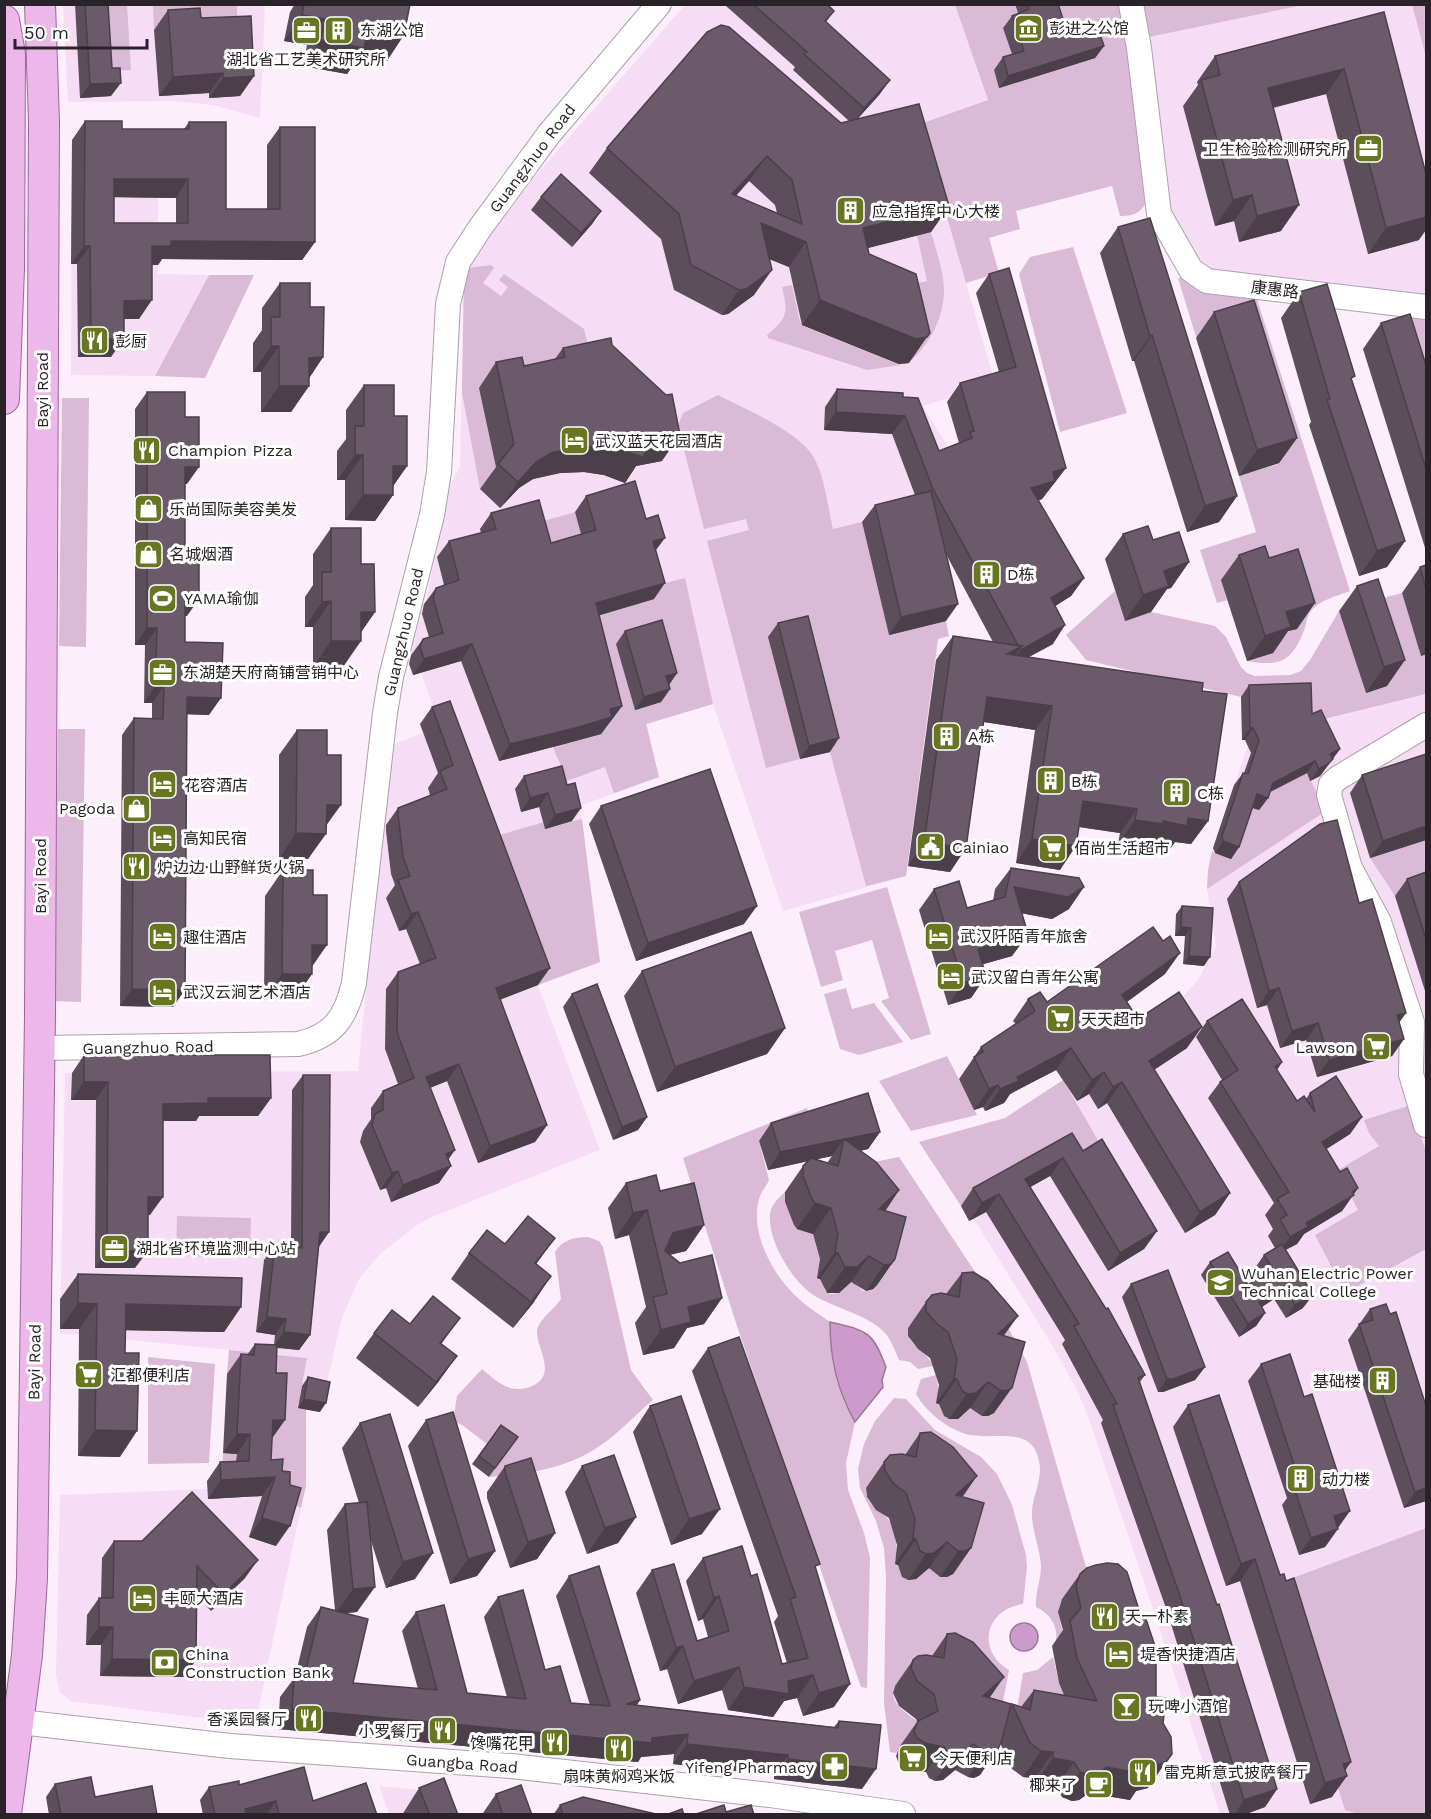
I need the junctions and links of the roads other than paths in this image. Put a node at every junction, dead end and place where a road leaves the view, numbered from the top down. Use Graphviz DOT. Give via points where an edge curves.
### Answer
graph roads {
  1 [pos="7,4"];
  2 [pos="659,4"];
  3 [pos="1131,4"];
  4 [pos="39,13"];
  5 [pos="7,33"];
  6 [pos="7,269"];
  7 [pos="1426,307"];
  8 [pos="4,399"];
  9 [pos="1426,725"];
  10 [pos="1419,1020"];
  11 [pos="39,1048"];
  12 [pos="1426,1125"];
  13 [pos="20,1722"];
  14 [pos="6,1815"];
  15 [pos="903,1815"];
  1 -- 5 [label="main road"];
  2 -- 11 [label="street, Guangzhuo Road" via="549,134 458,262 448,304 439,472 390,686 354,982 344,1014 329,1031 298,1044"];
  3 -- 7 [label="street, 康惠路" via="1159,214 1191,270 1207,281"];
  4 -- 11 [label="main road, Bayi Road" via="44,133"];
  5 -- 6 [label="main road"];
  6 -- 8 [label="main road"];
  9 -- 10 [label="street" via="1338,777 1330,789 1350,868 1379,922"];
  10 -- 12 [label="street" via="1411,1074"];
  11 -- 13 [label="main road, Bayi Road" via="32,1578"];
  13 -- 14 [label="main road, Bayi Road"];
  13 -- 15 [label="street, Guangba Road" via="230,1746 511,1766 770,1795"];
}
